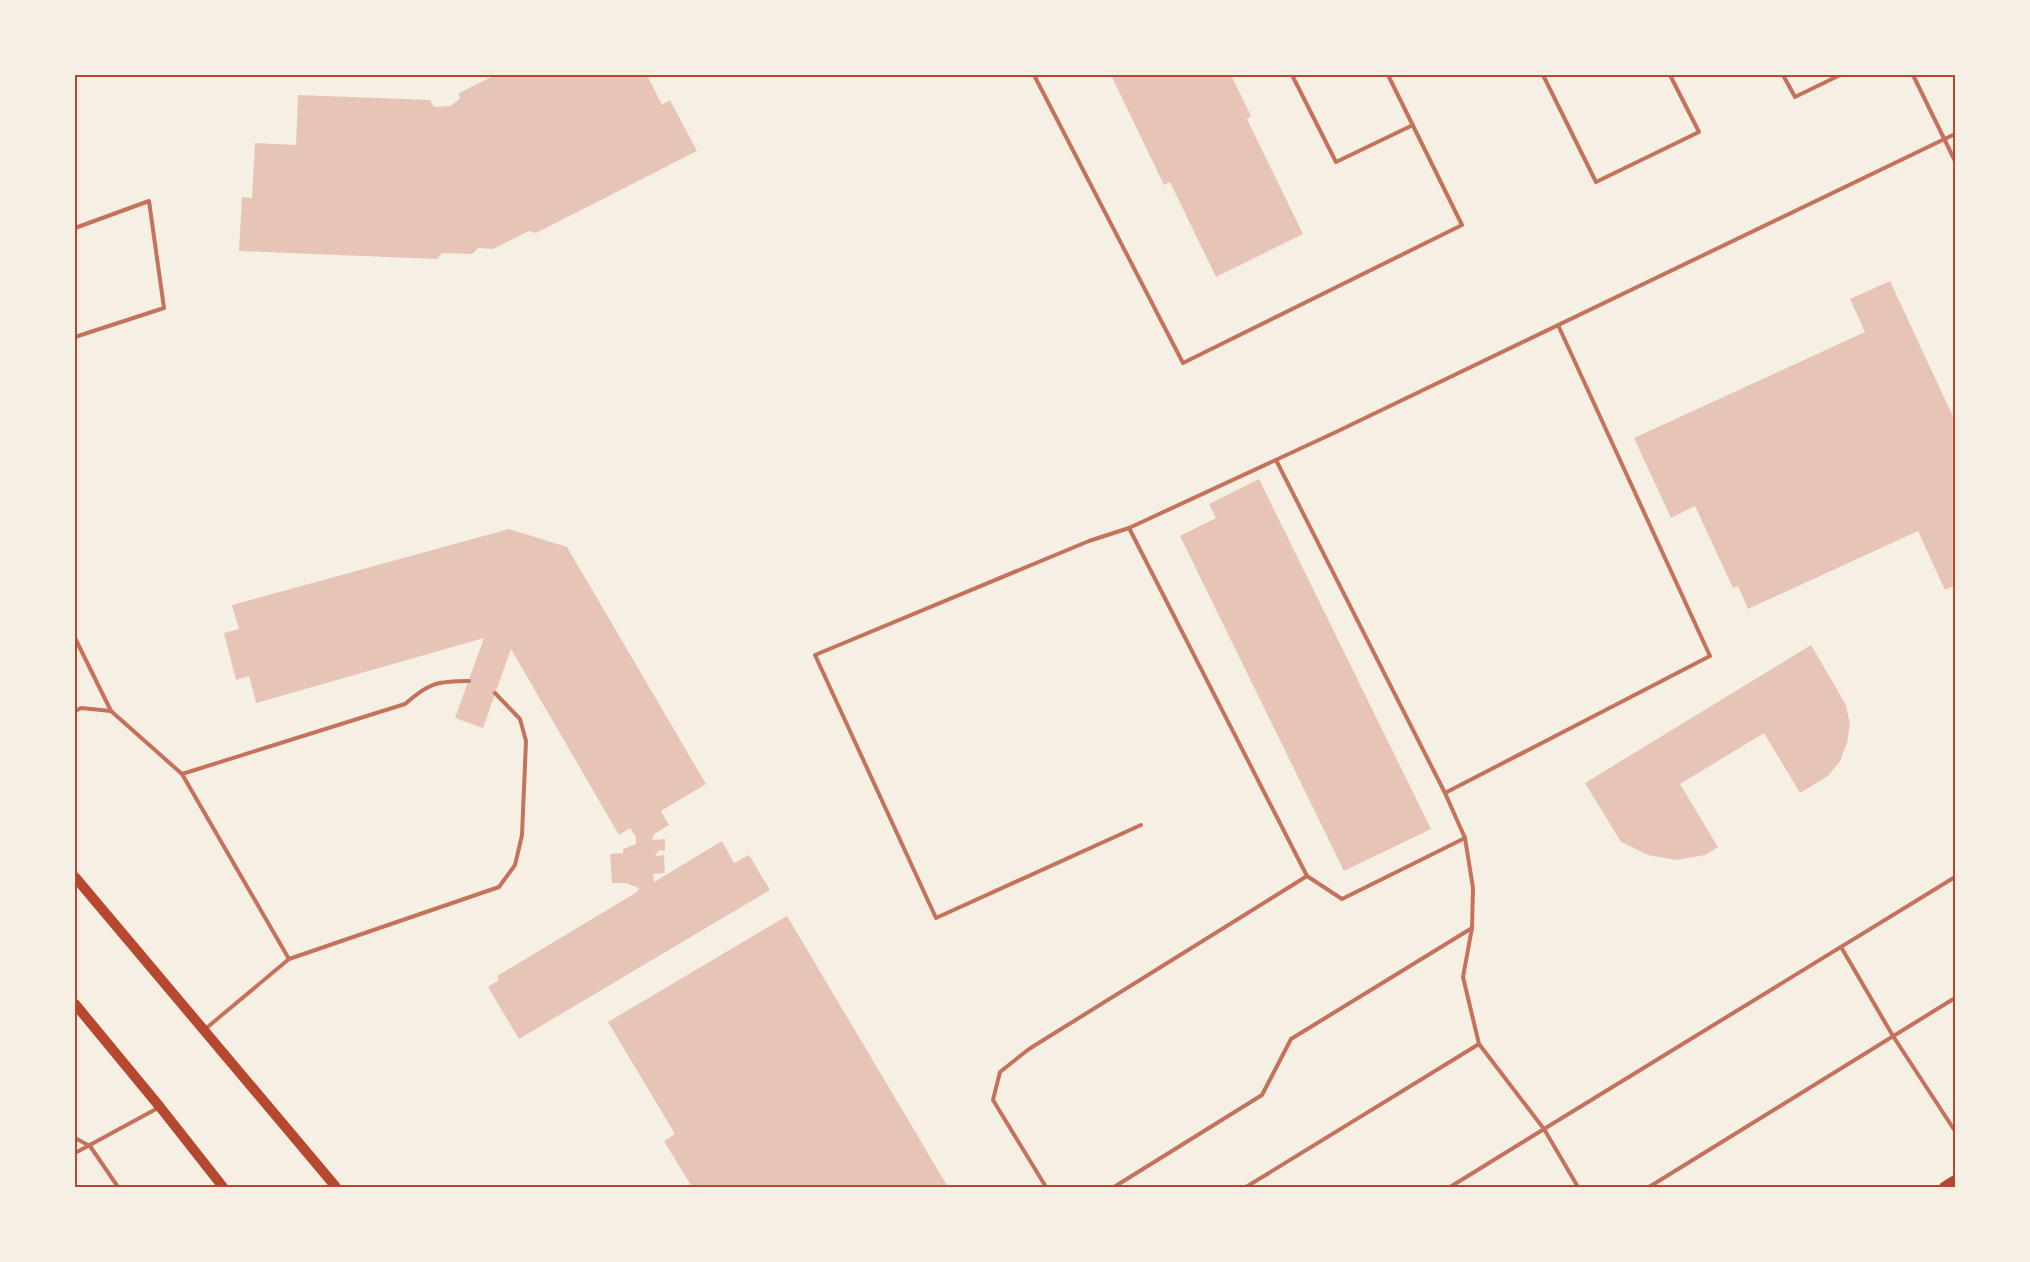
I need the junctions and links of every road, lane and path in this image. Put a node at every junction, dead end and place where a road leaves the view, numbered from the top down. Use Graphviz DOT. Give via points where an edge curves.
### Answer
graph roads {
  1 [pos="1034,75"];
  2 [pos="1292,75"];
  3 [pos="1388,75"];
  4 [pos="1543,75"];
  5 [pos="1670,75"];
  6 [pos="1783,75"];
  7 [pos="1840,75"];
  8 [pos="1913,75"];
  9 [pos="1413,125"];
  10 [pos="1955,134"];
  11 [pos="1945,139"];
  12 [pos="1955,161"];
  13 [pos="75,228"];
  14 [pos="1558,325"];
  15 [pos="75,337"];
  16 [pos="1276,460"];
  17 [pos="1129,528"];
  18 [pos="75,638"];
  19 [pos="469,681"];
  20 [pos="495,692"];
  21 [pos="75,711"];
  22 [pos="111,711"];
  23 [pos="182,774"];
  24 [pos="1445,793"];
  25 [pos="1141,825"];
  26 [pos="1465,838"];
  27 [pos="1307,876"];
  28 [pos="75,877"];
  29 [pos="1955,877"];
  30 [pos="1472,928"];
  31 [pos="1841,947"];
  32 [pos="289,959"];
  33 [pos="1955,998"];
  34 [pos="75,1004"];
  35 [pos="204,1030"];
  36 [pos="1893,1036"];
  37 [pos="1479,1044"];
  38 [pos="160,1107"];
  39 [pos="1544,1129"];
  40 [pos="1955,1131"];
  41 [pos="75,1138"];
  42 [pos="90,1146"];
  43 [pos="75,1154"];
  44 [pos="1955,1180"];
  45 [pos="118,1187"];
  46 [pos="223,1187"];
  47 [pos="336,1187"];
  48 [pos="1046,1187"];
  49 [pos="1114,1187"];
  50 [pos="1246,1187"];
  51 [pos="1450,1187"];
  52 [pos="1578,1187"];
  53 [pos="1648,1187"];
  54 [pos="1944,1187"];
  1 -- 9 [label="lane" via="1183,363 1462,225"];
  2 -- 9 [label="lane" via="1336,162"];
  3 -- 9 [label="lane"];
  4 -- 5 [label="lane" via="1596,182 1698,132"];
  6 -- 7 [label="lane" via="1795,97"];
  8 -- 11 [label="lane"];
  10 -- 11 [label="lane"];
  11 -- 12 [label="lane"];
  11 -- 14 [label="lane"];
  13 -- 15 [label="lane" via="149,201 164,308"];
  14 -- 16 [label="lane"];
  14 -- 24 [label="lane" via="1710,656"];
  16 -- 17 [label="lane"];
  16 -- 24 [label="lane"];
  17 -- 25 [label="lane" via="1089,541 815,656 936,918"];
  17 -- 27 [label="lane"];
  18 -- 22 [label="lane"];
  19 -- 23 [label="lane" via="443,681 422,689 405,704"];
  20 -- 32 [label="lane" via="520,719 526,741 522,835 515,865 499,887"];
  21 -- 22 [label="lane" via="81,708"];
  22 -- 23 [label="lane"];
  23 -- 32 [label="lane"];
  24 -- 26 [label="lane"];
  26 -- 27 [label="lane" via="1342,899"];
  26 -- 30 [label="lane" via="1473,888"];
  27 -- 48 [label="lane" via="1029,1049 1000,1072 994,1100"];
  28 -- 35 [label="main road"];
  29 -- 31 [label="lane"];
  30 -- 37 [label="lane" via="1463,977"];
  30 -- 49 [label="lane" via="1291,1039 1262,1095"];
  31 -- 36 [label="lane"];
  31 -- 39 [label="lane"];
  32 -- 35 [label="lane"];
  33 -- 36 [label="lane"];
  34 -- 38 [label="main road"];
  35 -- 47 [label="main road"];
  36 -- 40 [label="lane"];
  36 -- 53 [label="lane"];
  37 -- 39 [label="lane"];
  37 -- 50 [label="lane"];
  38 -- 42 [label="lane"];
  38 -- 46 [label="main road"];
  39 -- 51 [label="lane"];
  39 -- 52 [label="lane"];
  41 -- 42 [label="lane"];
  42 -- 43 [label="lane"];
  42 -- 45 [label="lane"];
  44 -- 54 [label="main road"];
}
